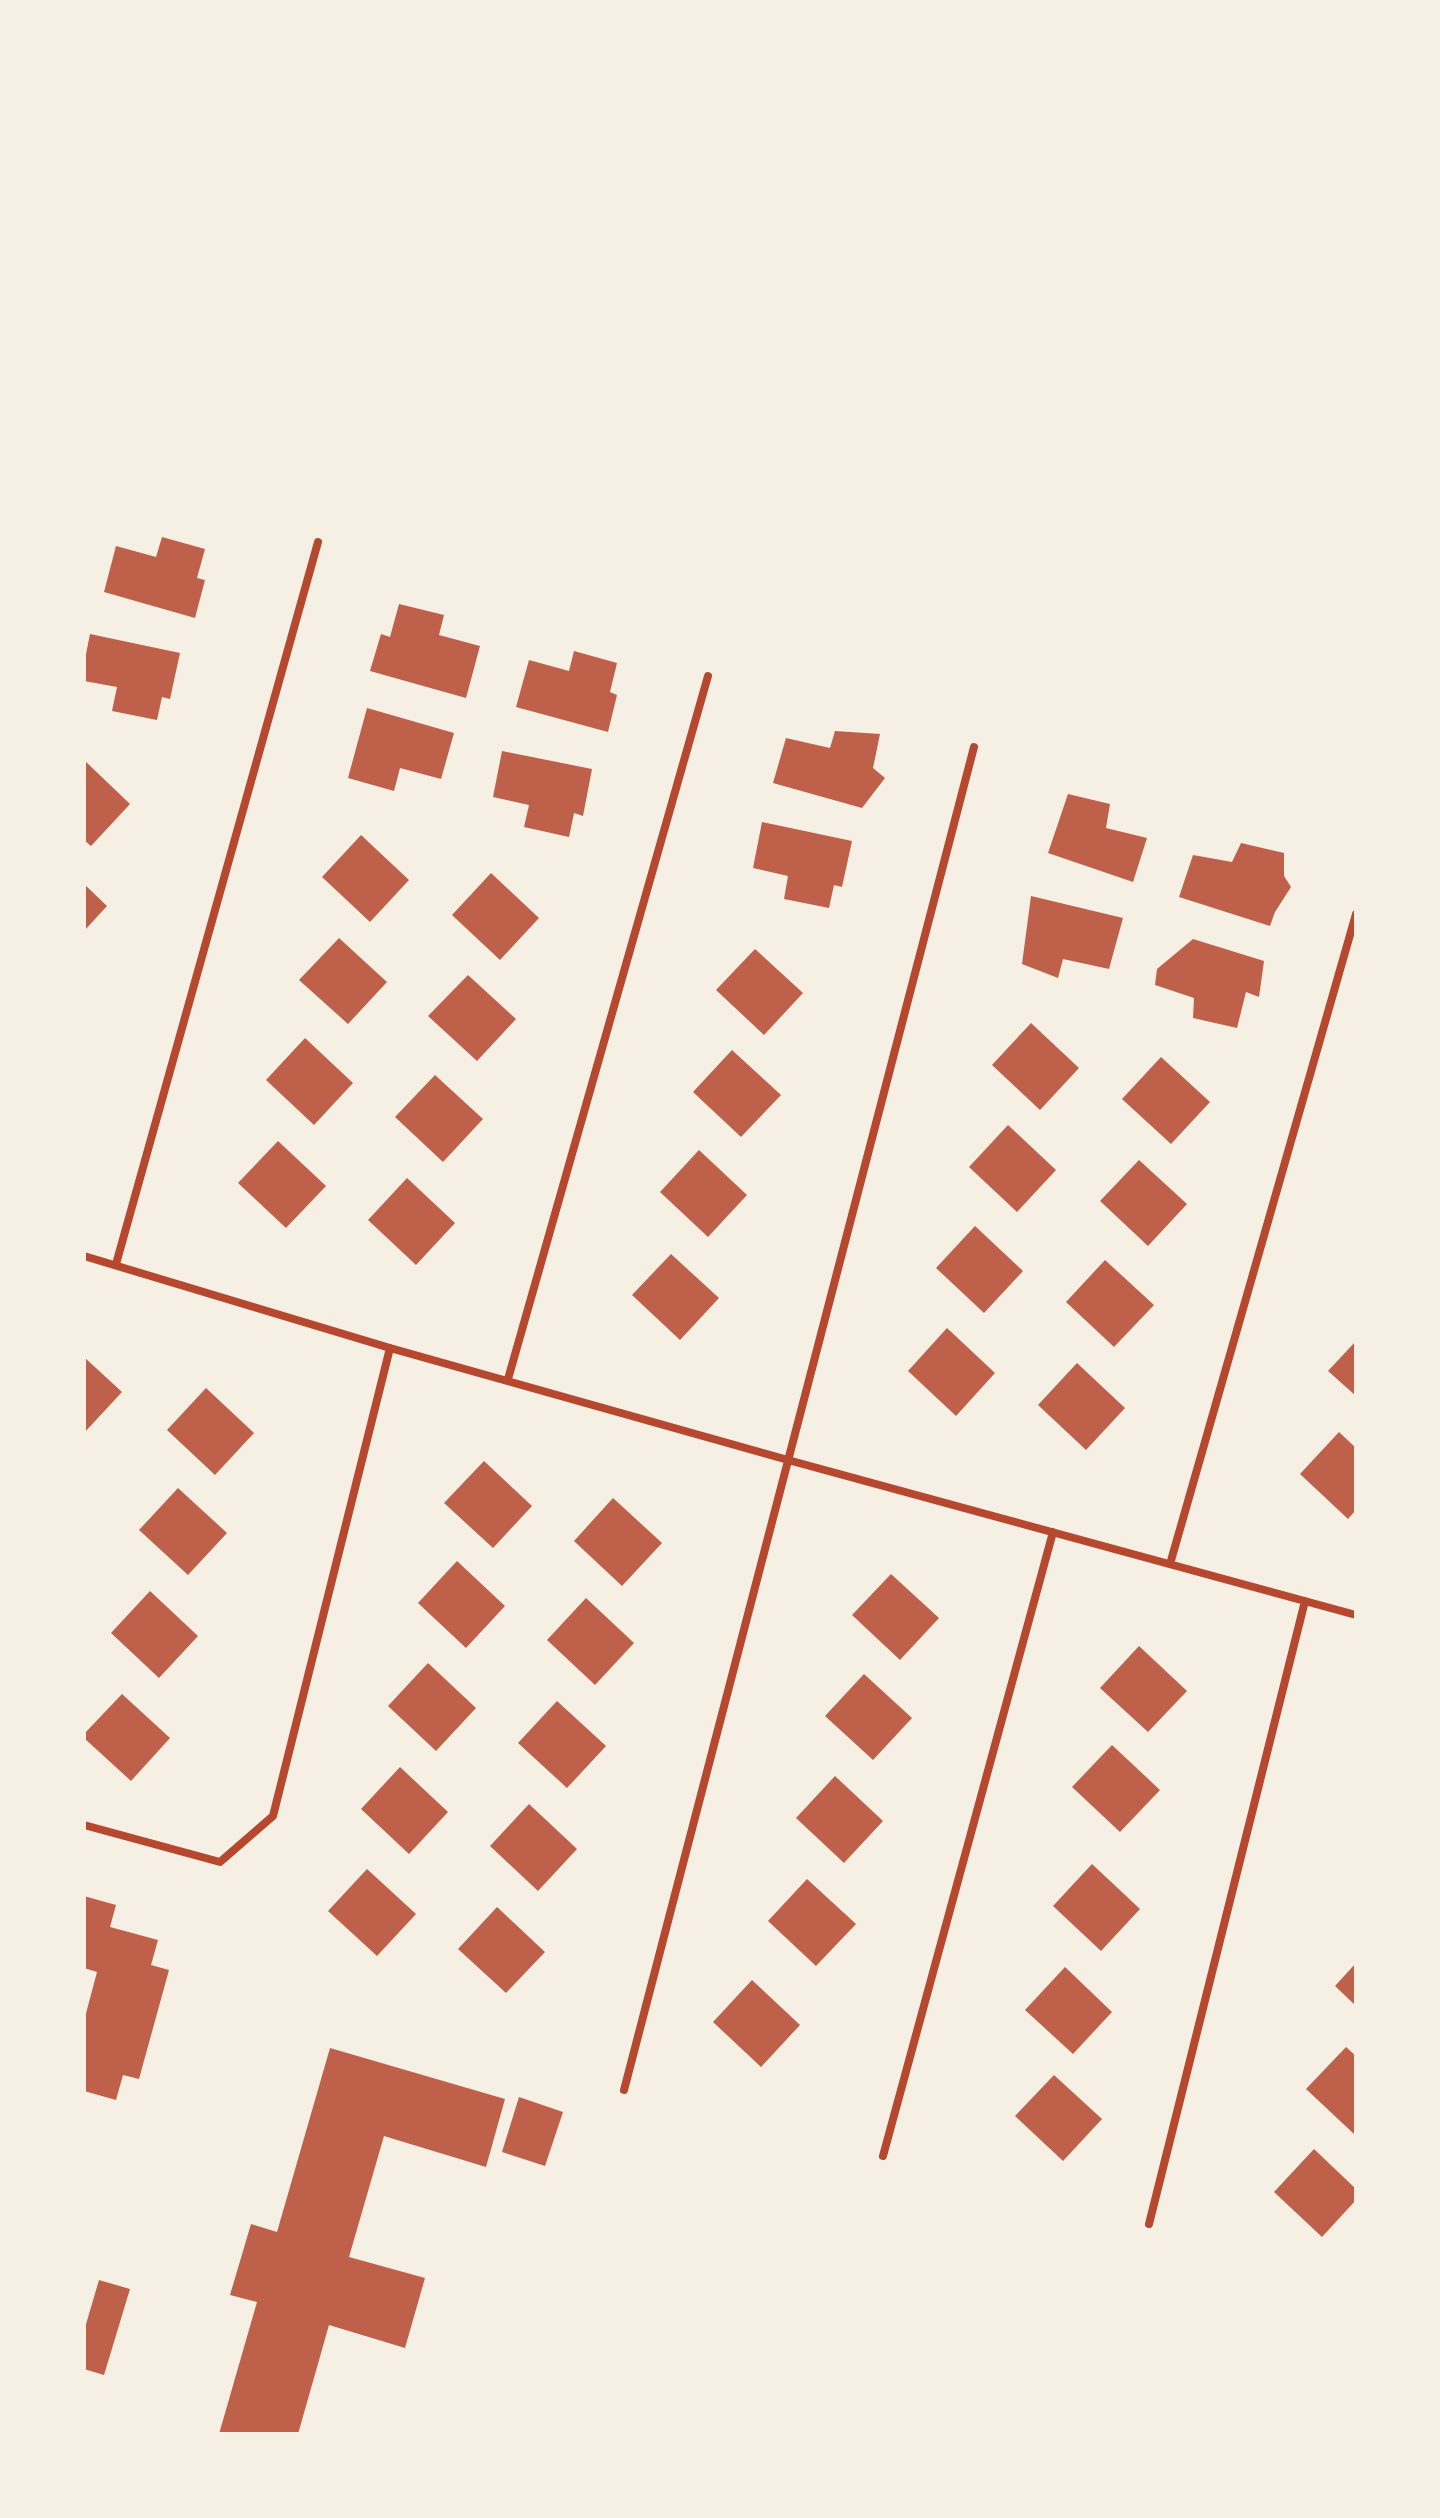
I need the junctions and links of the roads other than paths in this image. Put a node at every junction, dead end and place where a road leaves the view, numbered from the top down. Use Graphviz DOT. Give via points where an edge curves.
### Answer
graph roads {
  1 [pos="318,542"];
  2 [pos="708,676"];
  3 [pos="974,747"];
  4 [pos="1356,914"];
  5 [pos="84,1256"];
  6 [pos="116,1264"];
  7 [pos="390,1348"];
  8 [pos="508,1379"];
  9 [pos="788,1460"];
  10 [pos="1053,1532"];
  11 [pos="1170,1564"];
  12 [pos="1305,1601"];
  13 [pos="1356,1615"];
  14 [pos="84,1825"];
  15 [pos="624,2090"];
  16 [pos="883,2156"];
  17 [pos="1149,2224"];
  1 -- 6 [label="street"];
  2 -- 8 [label="street"];
  3 -- 9 [label="street"];
  4 -- 11 [label="street"];
  5 -- 6 [label="street"];
  6 -- 7 [label="street"];
  7 -- 8 [label="street"];
  7 -- 14 [label="street" via="273,1816 220,1862"];
  8 -- 9 [label="street"];
  9 -- 10 [label="street"];
  9 -- 15 [label="street"];
  10 -- 11 [label="street"];
  10 -- 16 [label="street"];
  11 -- 12 [label="street"];
  12 -- 13 [label="street"];
  12 -- 17 [label="street"];
}
